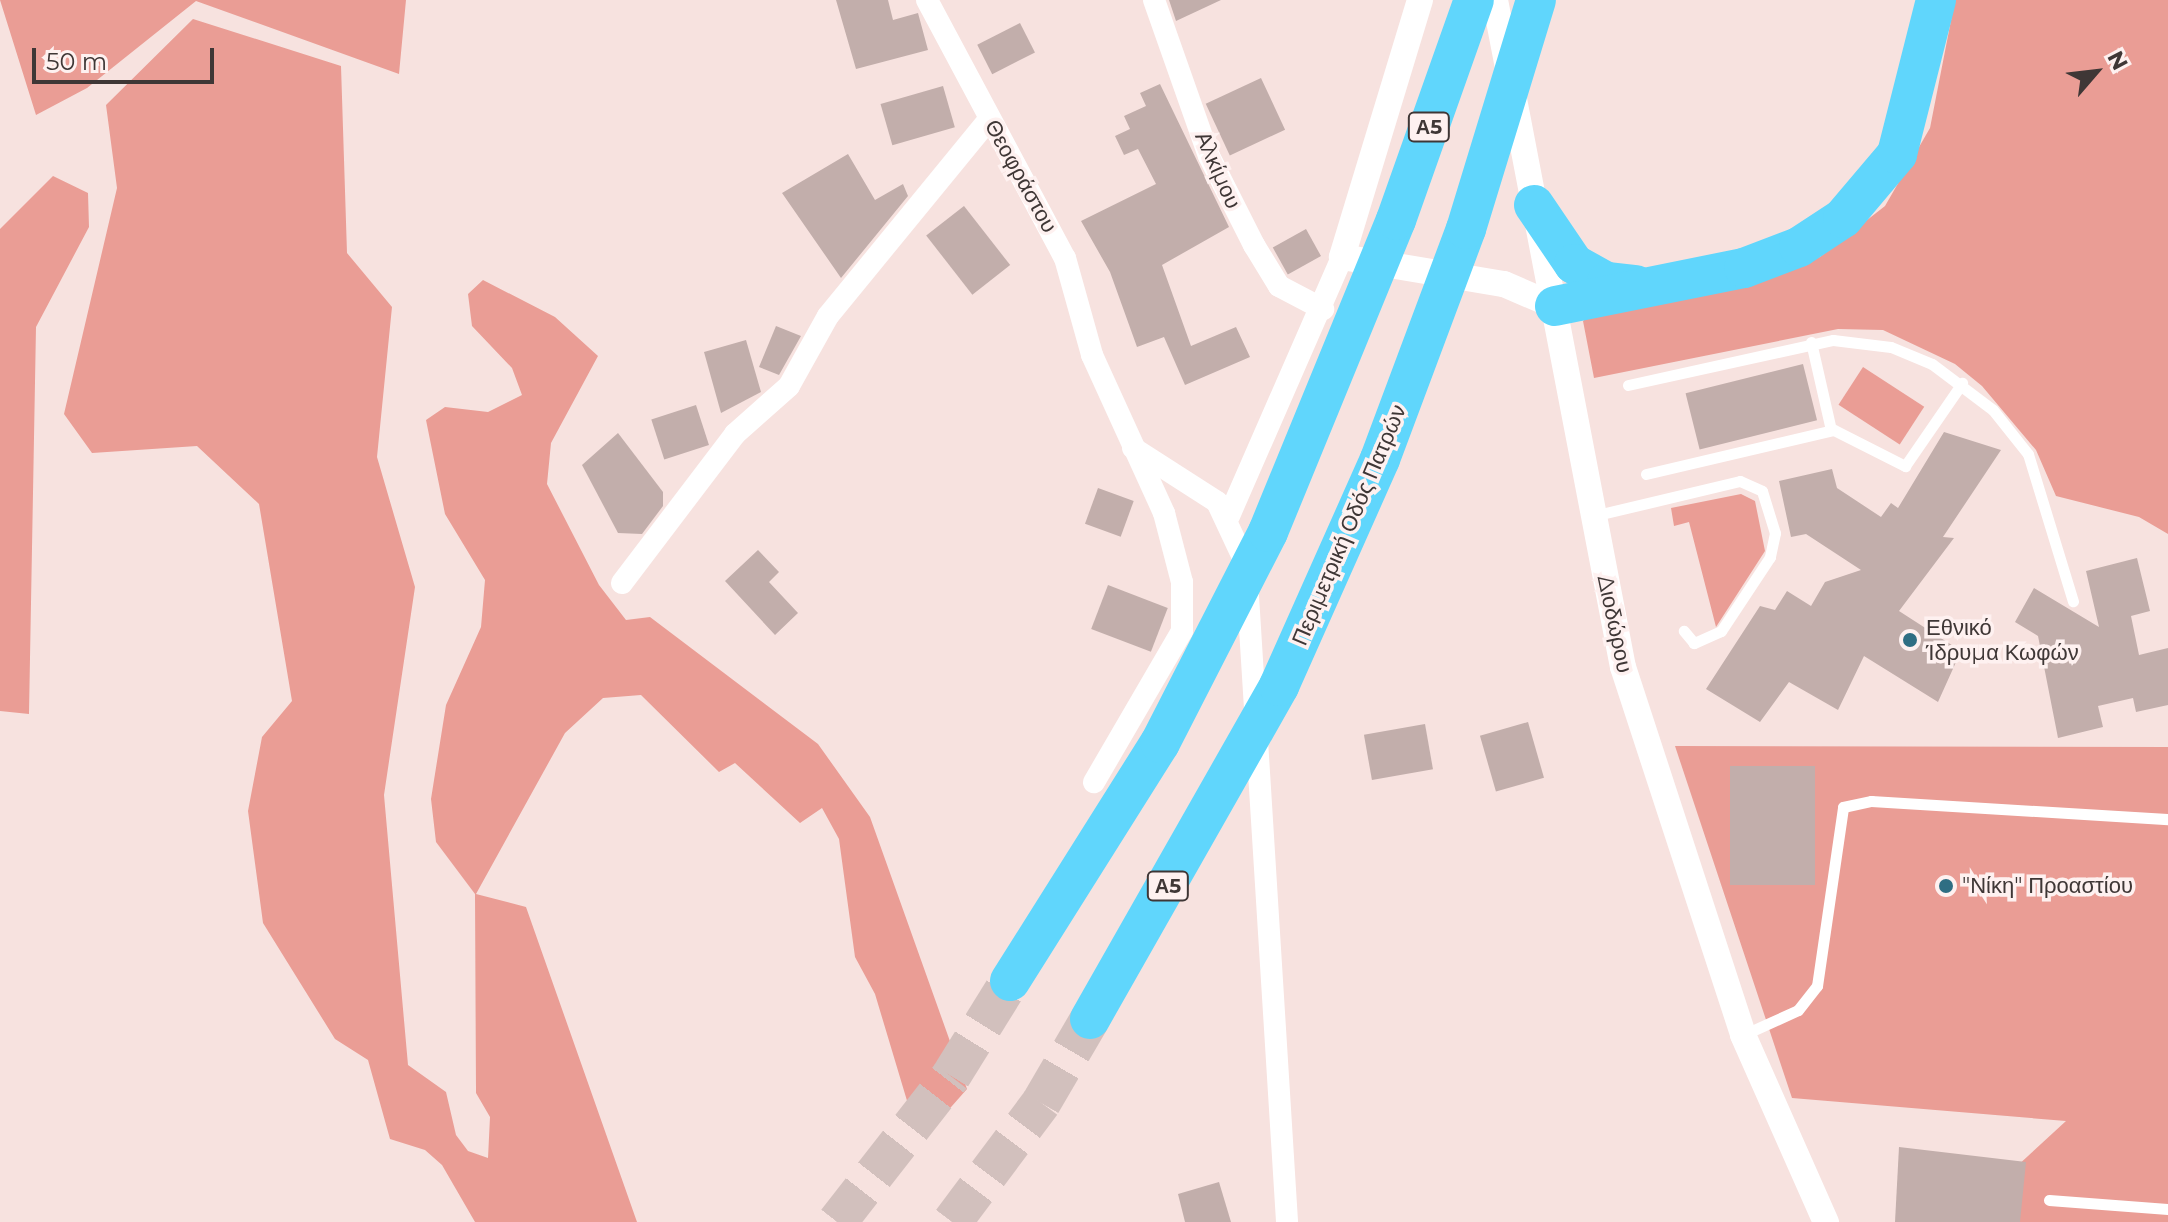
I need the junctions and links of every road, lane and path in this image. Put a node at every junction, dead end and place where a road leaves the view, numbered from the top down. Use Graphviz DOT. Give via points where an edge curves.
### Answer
graph roads {
  1 [pos="927,0"];
  2 [pos="1154,0"];
  3 [pos="1420,0"];
  4 [pos="1495,0"];
  5 [pos="1936,0"];
  6 [pos="1532,11"];
  7 [pos="1468,17"];
  8 [pos="989,119"];
  9 [pos="1534,205"];
  10 [pos="1342,257"];
  11 [pos="1660,286"];
  12 [pos="1555,306"];
  13 [pos="1323,309"];
  14 [pos="1811,342"];
  15 [pos="1962,383"];
  16 [pos="1628,385"];
  17 [pos="1831,430"];
  18 [pos="1133,448"];
  19 [pos="1646,474"];
  20 [pos="1229,516"];
  21 [pos="1592,517"];
  22 [pos="622,583"];
  23 [pos="2073,601"];
  24 [pos="1684,631"];
  25 [pos="1094,782"];
  26 [pos="2168,819"];
  27 [pos="1010,981"];
  28 [pos="1090,1019"];
  29 [pos="1743,1035"];
  30 [pos="2049,1200"];
  31 [pos="2168,1209"];
  32 [pos="1287,1222"];
  33 [pos="1826,1222"];
  1 -- 8 [label="street, Θεοφράστου"];
  2 -- 13 [label="street, Αλκίμου" via="1209,156 1254,245 1279,286"];
  3 -- 10 [label="street"];
  4 -- 9 [label="street, Διοδώρου"];
  5 -- 11 [label="highway" via="1907,130 1866,197 1826,230 1774,258"];
  6 -- 28 [label="highway, Περιμετρική Οδός Πατρών / Α5" via="1466,229 1410,382 1279,686"];
  7 -- 27 [label="highway, Α5" via="1396,220 1268,532 1125,804"];
  8 -- 18 [label="street, Θεοφράστου" via="1047,217 1092,355"];
  8 -- 22 [label="street" via="828,316 789,386 735,434"];
  9 -- 11 [label="highway" via="1574,264 1607,282"];
  9 -- 12 [label="street, Διοδώρου"];
  10 -- 12 [label="street" via="1504,284"];
  10 -- 13 [label="street"];
  11 -- 12 [label="highway"];
  12 -- 21 [label="street, Διοδώρου"];
  13 -- 20 [label="street"];
  14 -- 15 [label="lane" via="1891,347"];
  14 -- 16 [label="lane"];
  14 -- 17 [label="lane"];
  15 -- 17 [label="lane" via="1905,466 1848,431"];
  15 -- 23 [label="lane" via="2005,422 2033,463"];
  17 -- 19 [label="lane"];
  18 -- 20 [label="street" via="1198,487"];
  18 -- 25 [label="street, Θεοφράστου" via="1164,513 1185,610 1182,631"];
  20 -- 32 [label="street" via="1246,564 1258,671"];
  21 -- 24 [label="lane" via="1740,481 1762,491 1775,529 1770,557 1721,631 1694,643"];
  21 -- 29 [label="street, Διοδώρου" via="1640,725"];
  26 -- 29 [label="lane" via="1871,801 1843,807 1817,986 1798,1010"];
  29 -- 33 [label="street, Διοδώρου"];
  30 -- 31 [label="lane"];
}
